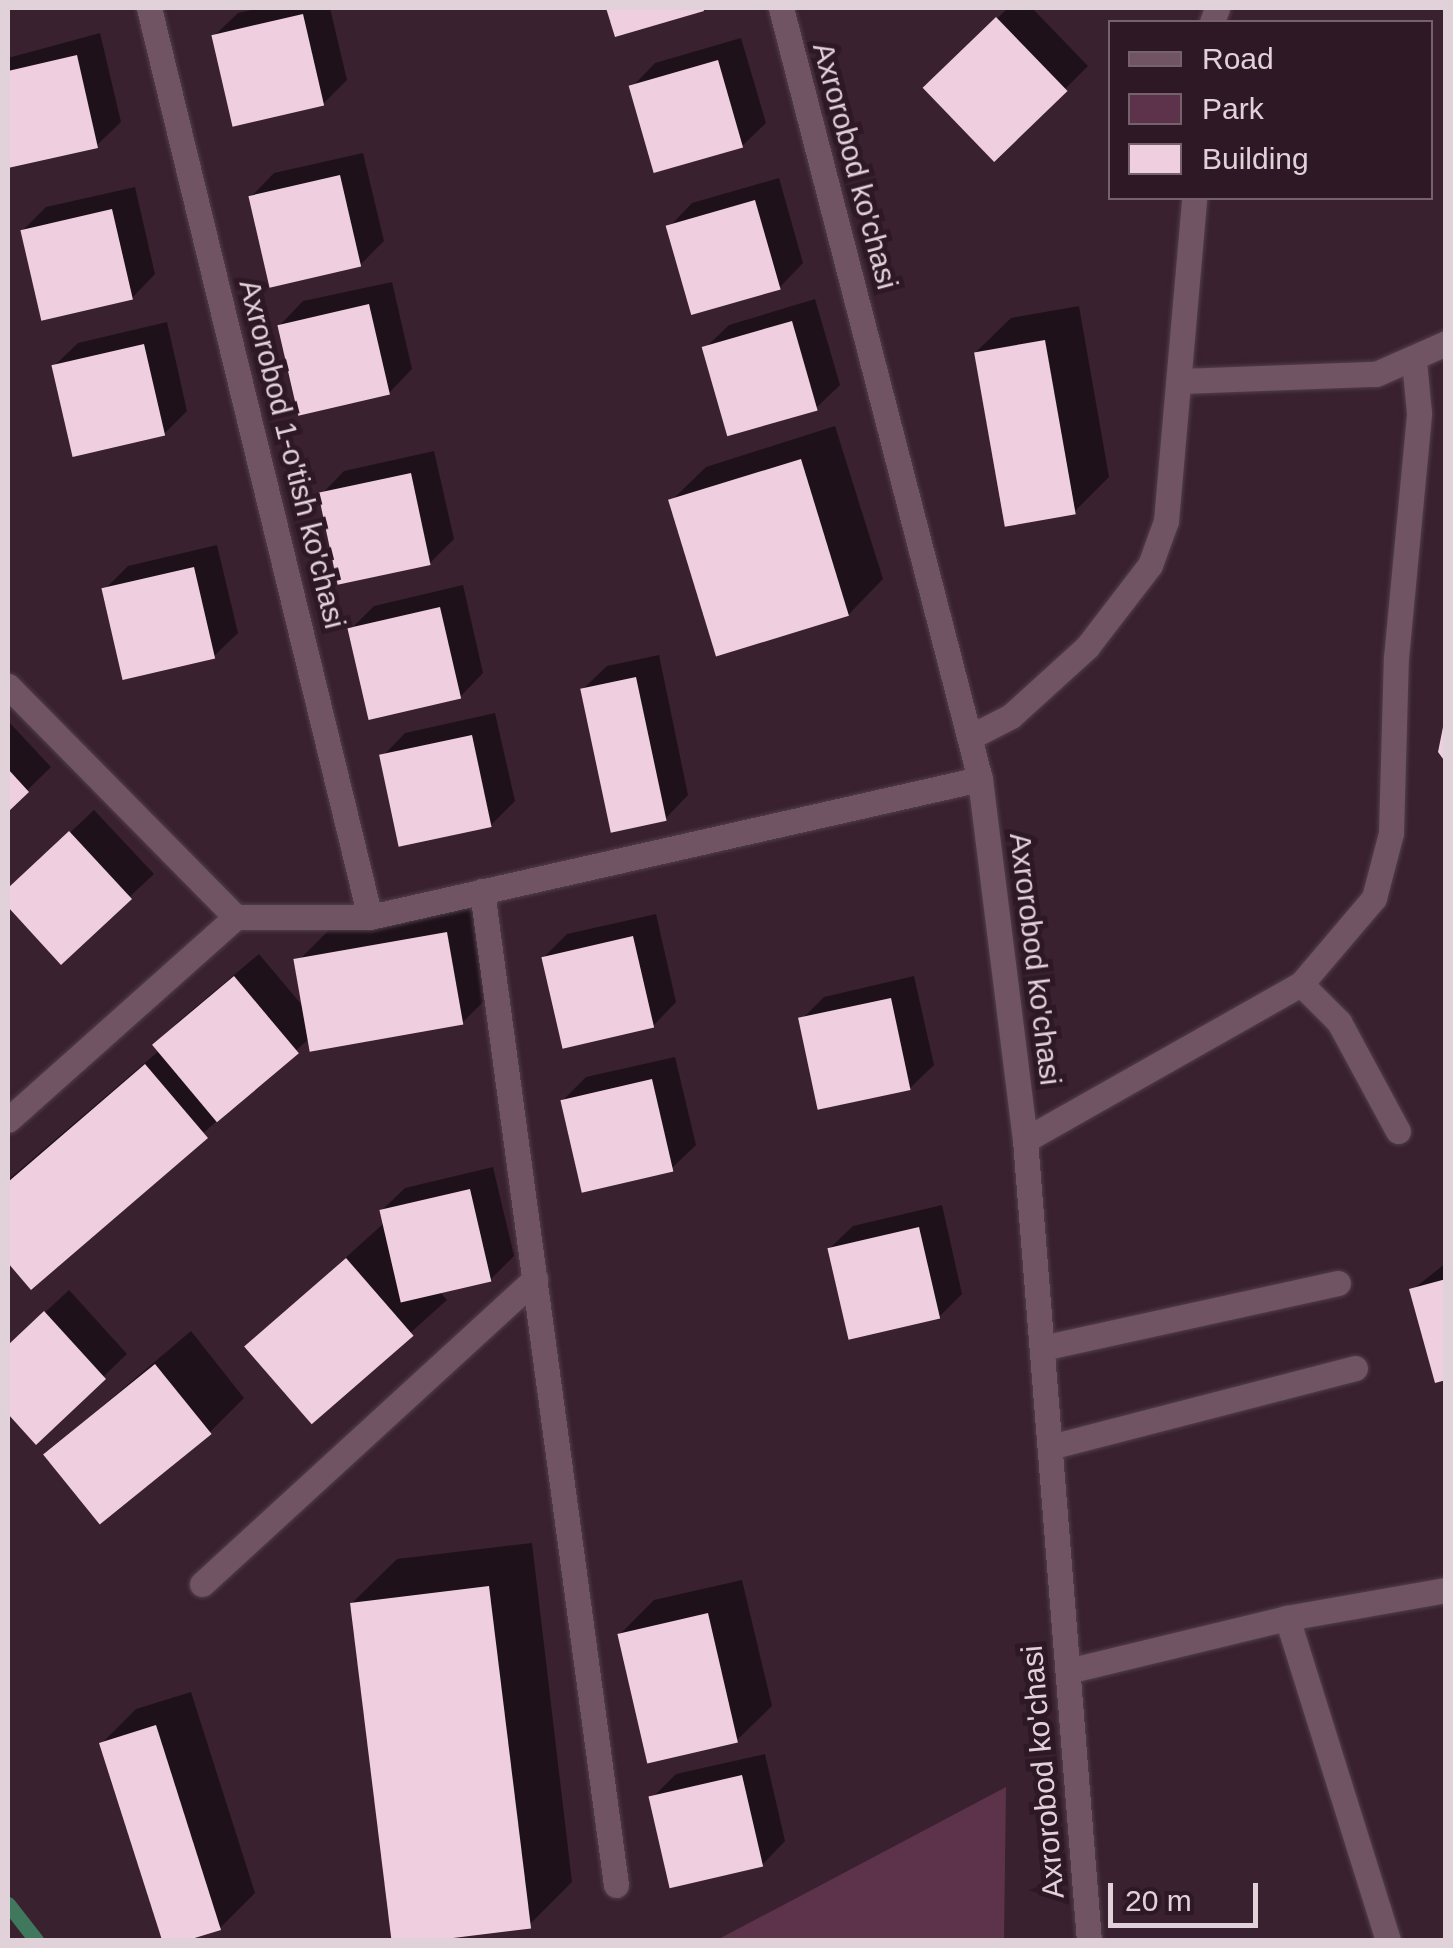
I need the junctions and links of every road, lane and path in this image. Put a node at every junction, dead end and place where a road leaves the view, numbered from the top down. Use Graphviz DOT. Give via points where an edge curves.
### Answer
graph roads {
  1 [pos="150,8"];
  2 [pos="781,8"];
  3 [pos="1194,200"];
  4 [pos="1446,342"];
  5 [pos="1414,361"];
  6 [pos="1181,382"];
  7 [pos="8,686"];
  8 [pos="970,737"];
  9 [pos="980,779"];
  10 [pos="482,891"];
  11 [pos="370,916"];
  12 [pos="236,917"];
  13 [pos="1302,984"];
  14 [pos="8,1120"];
  15 [pos="1398,1131"];
  16 [pos="1024,1140"];
  17 [pos="535,1279"];
  18 [pos="1338,1283"];
  19 [pos="1042,1348"];
  20 [pos="1355,1368"];
  21 [pos="1050,1448"];
  22 [pos="202,1584"];
  23 [pos="1446,1590"];
  24 [pos="1287,1618"];
  25 [pos="1068,1671"];
  26 [pos="616,1885"];
  27 [pos="1089,1940"];
  28 [pos="1388,1940"];
  1 -- 11 [label="street, Axrorobod 1-o'tish ko'chasi"];
  2 -- 8 [label="street, Axrorobod ko'chasi"];
  3 -- 6 [label="street"];
  4 -- 5 [label="street"];
  5 -- 6 [label="street" via="1376,374"];
  5 -- 13 [label="street" via="1419,413 1396,658 1391,833 1374,898"];
  6 -- 8 [label="street" via="1166,521 1150,565 1087,648 1011,716"];
  7 -- 12 [label="street"];
  8 -- 9 [label="street, Axrorobod ko'chasi"];
  9 -- 10 [label="street"];
  9 -- 16 [label="street, Axrorobod ko'chasi"];
  10 -- 11 [label="street"];
  10 -- 17 [label="street"];
  11 -- 12 [label="street"];
  12 -- 14 [label="street"];
  13 -- 15 [label="street" via="1339,1022"];
  13 -- 16 [label="street"];
  16 -- 19 [label="street, Axrorobod ko'chasi"];
  17 -- 22 [label="street"];
  17 -- 26 [label="street"];
  18 -- 19 [label="street"];
  19 -- 21 [label="street, Axrorobod ko'chasi"];
  20 -- 21 [label="street"];
  21 -- 25 [label="street, Axrorobod ko'chasi"];
  23 -- 24 [label="street"];
  24 -- 25 [label="street"];
  24 -- 28 [label="street"];
  25 -- 27 [label="street, Axrorobod ko'chasi"];
}
